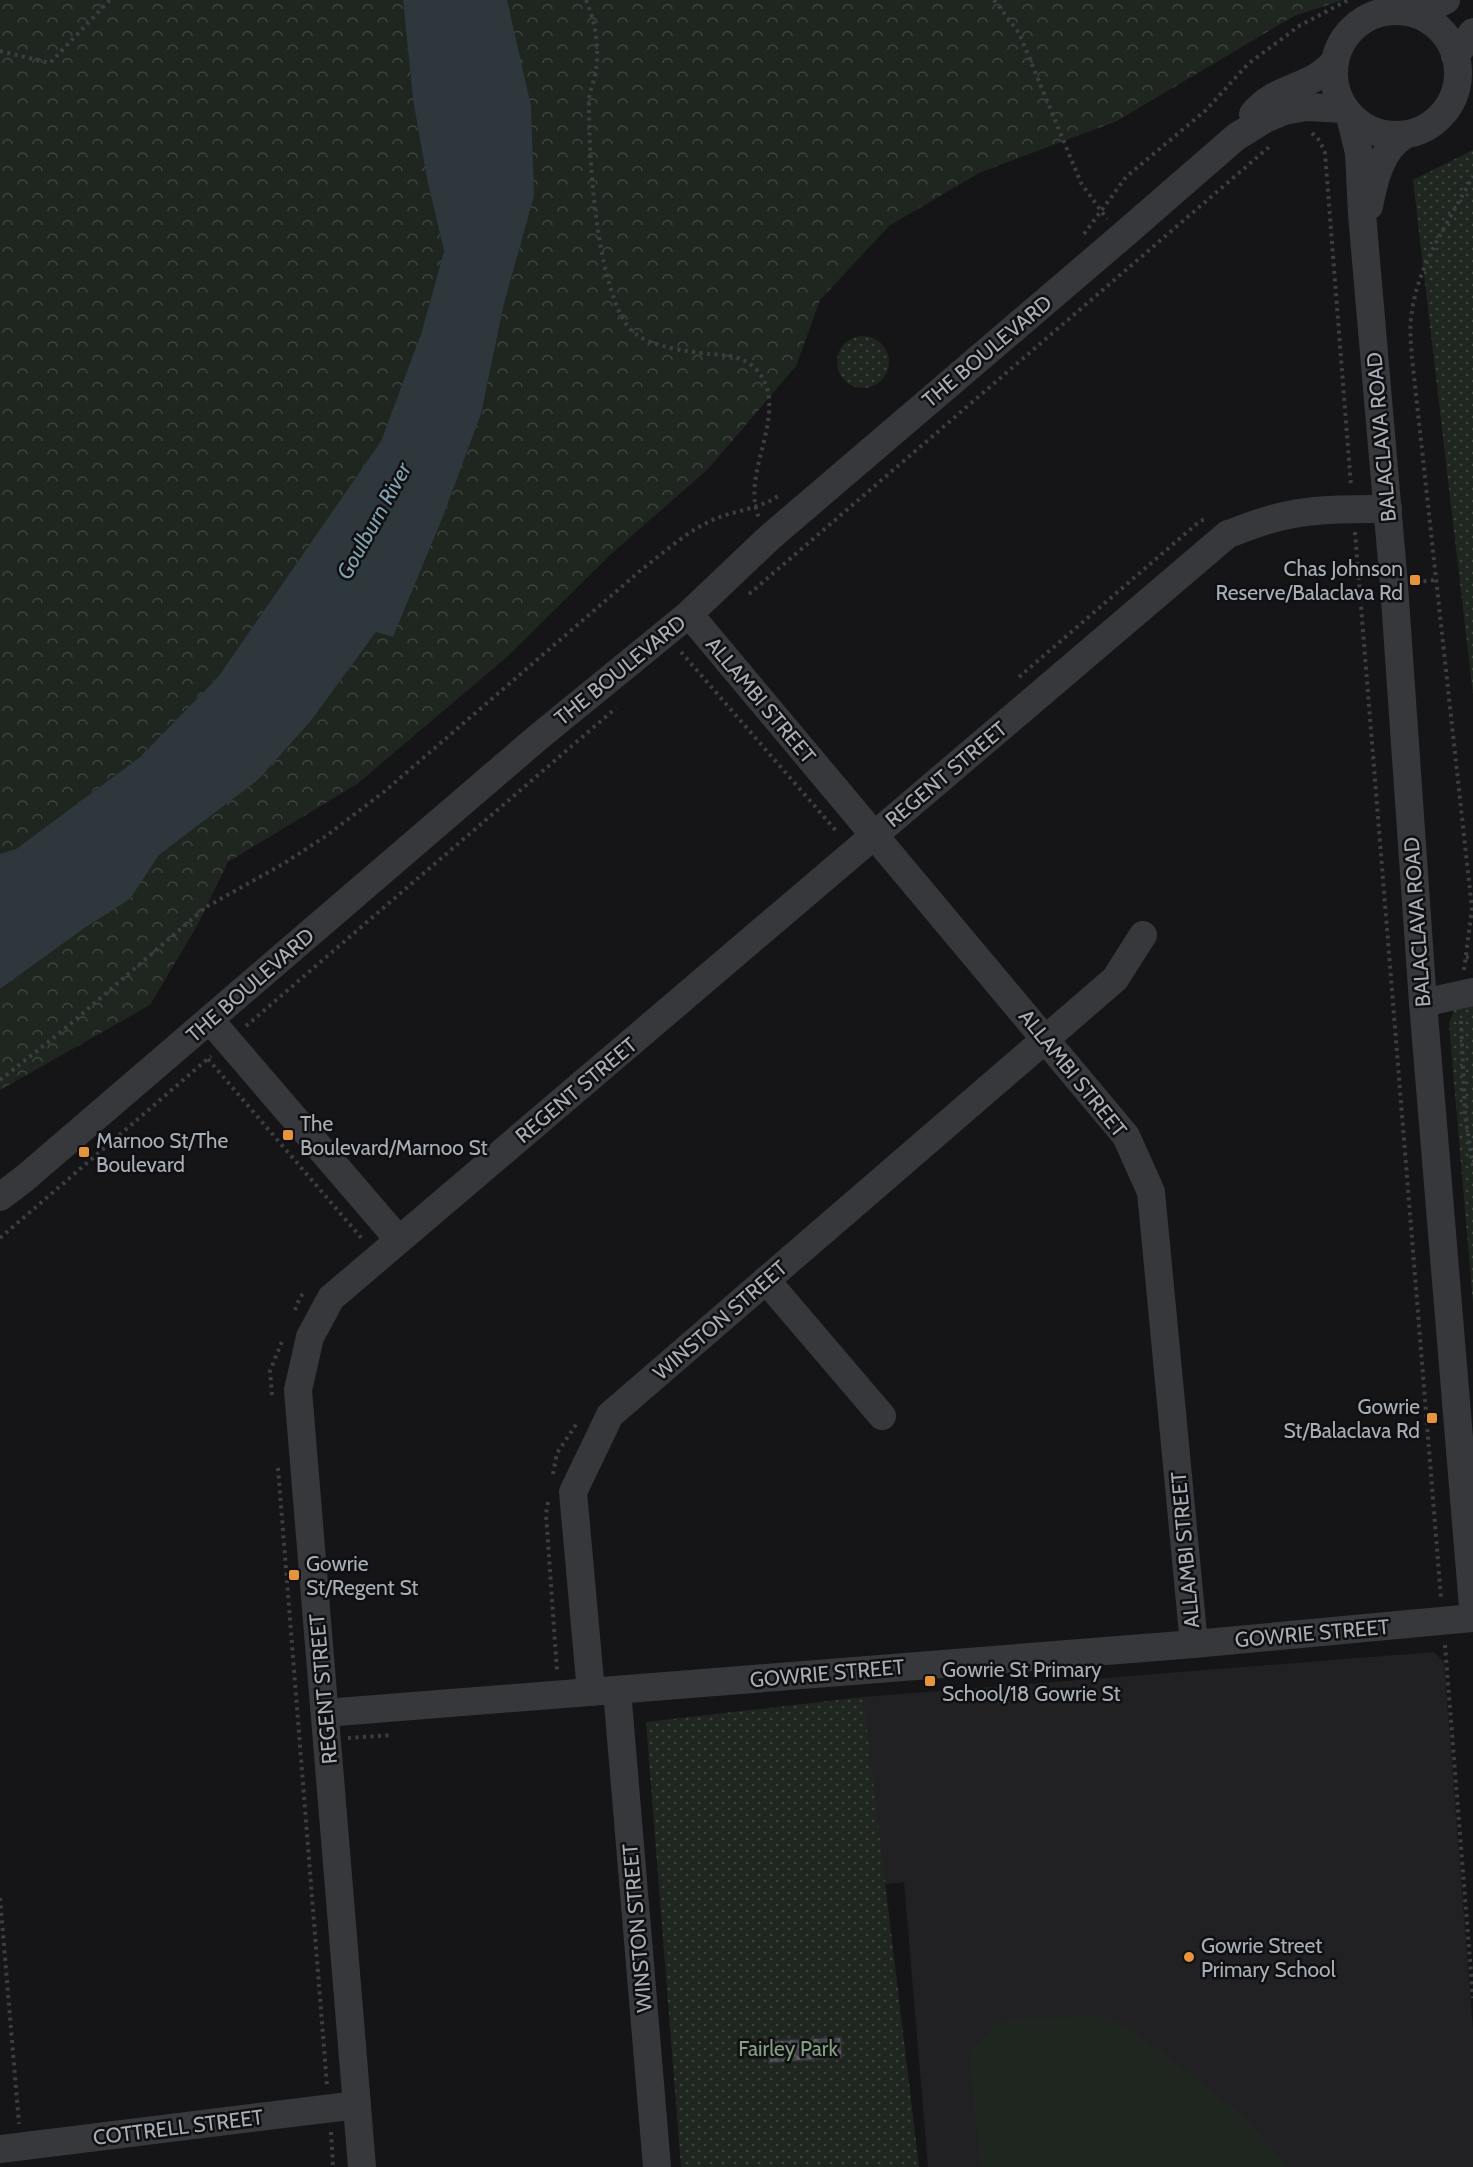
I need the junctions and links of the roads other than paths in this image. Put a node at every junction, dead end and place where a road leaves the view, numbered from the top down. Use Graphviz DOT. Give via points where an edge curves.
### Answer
graph roads {
  1 [pos="1446,0"];
  2 [pos="1402,11"];
  3 [pos="1473,32"];
  4 [pos="1461,59"];
  5 [pos="1335,61"];
  6 [pos="1461,98"];
  7 [pos="1348,112"];
  8 [pos="1404,135"];
  9 [pos="1236,137"];
  10 [pos="1365,236"];
  11 [pos="1388,508"];
  12 [pos="697,623"];
  13 [pos="857,828"];
  14 [pos="1143,935"];
  15 [pos="1423,1004"];
  16 [pos="1465,1007"];
  17 [pos="210,1020"];
  18 [pos="1046,1039"];
  19 [pos="0,1197"];
  20 [pos="383,1235"];
  21 [pos="766,1280"];
  22 [pos="882,1416"];
  23 [pos="1473,1607"];
  24 [pos="1473,1618"];
  25 [pos="1194,1644"];
  26 [pos="604,1691"];
  27 [pos="338,1721"];
  28 [pos="357,2105"];
  29 [pos="10,2148"];
  30 [pos="362,2167"];
  31 [pos="657,2167"];
  1 -- 2 [label="street" via="1425,10"];
  2 -- 4 [label="street" via="1437,27"];
  2 -- 5 [label="street" via="1372,16 1355,26 1342,42"];
  3 -- 4 [label="street"];
  4 -- 6 [label="street" via="1457,83"];
  5 -- 7 [label="street" via="1335,86"];
  5 -- 9 [label="street, THE BOULEVARD" via="1315,80 1267,99"];
  6 -- 8 [label="street" via="1431,124"];
  7 -- 8 [label="street" via="1375,132"];
  7 -- 9 [label="street, THE BOULEVARD" via="1313,107 1290,110 1264,119"];
  7 -- 10 [label="street, BALACLAVA ROAD" via="1359,153"];
  8 -- 10 [label="street, BALACLAVA ROAD" via="1392,145 1381,164"];
  9 -- 12 [label="street, THE BOULEVARD" via="770,537"];
  10 -- 11 [label="street, BALACLAVA ROAD"];
  11 -- 13 [label="street, REGENT STREET" via="1353,495 1314,512 1273,518 1228,534"];
  11 -- 15 [label="street, BALACLAVA ROAD"];
  12 -- 13 [label="street, ALLAMBI STREET"];
  12 -- 17 [label="street, THE BOULEVARD" via="536,739"];
  13 -- 18 [label="street, ALLAMBI STREET"];
  13 -- 20 [label="street, REGENT STREET"];
  14 -- 18 [label="street, WINSTON STREET" via="1115,979"];
  15 -- 16 [label="street"];
  15 -- 23 [label="street, BALACLAVA ROAD"];
  17 -- 19 [label="street, THE BOULEVARD"];
  17 -- 20 [label="street" via="218,1051"];
  18 -- 21 [label="street, WINSTON STREET"];
  18 -- 25 [label="street, ALLAMBI STREET" via="1126,1136 1151,1192"];
  20 -- 27 [label="street, REGENT STREET" via="331,1298 309,1337 298,1390"];
  21 -- 22 [label="street"];
  21 -- 26 [label="street, WINSTON STREET" via="610,1415 573,1492"];
  24 -- 25 [label="street, GOWRIE STREET"];
  25 -- 26 [label="street, GOWRIE STREET"];
  26 -- 27 [label="street, GOWRIE STREET"];
  26 -- 31 [label="street, WINSTON STREET"];
  27 -- 28 [label="street, REGENT STREET"];
  28 -- 29 [label="street, COTTRELL STREET"];
  28 -- 30 [label="street, REGENT STREET"];
}
